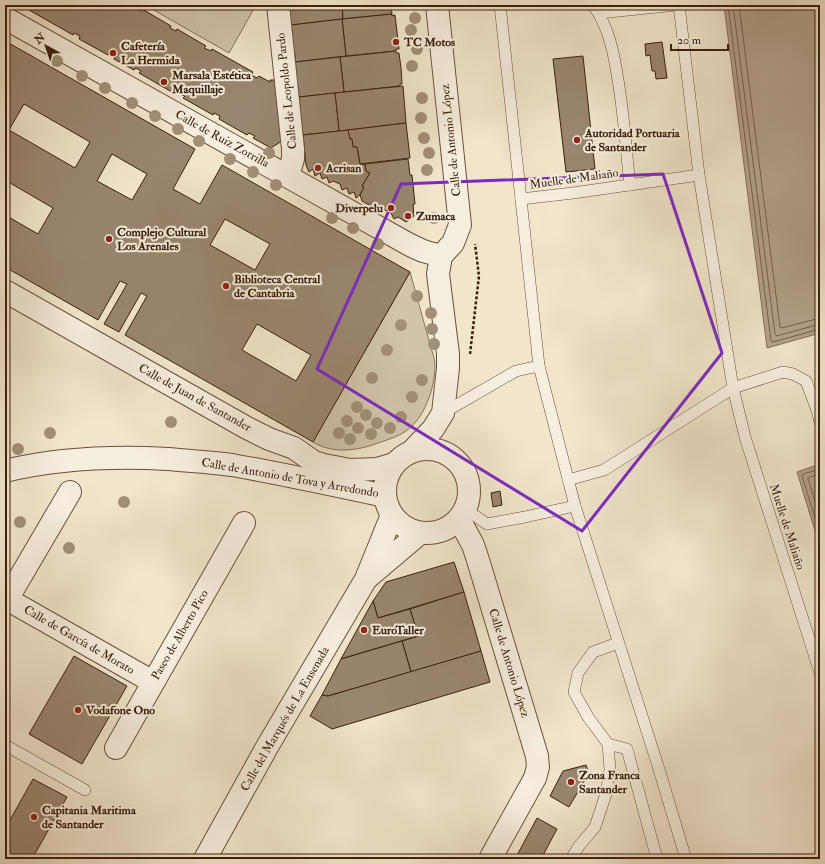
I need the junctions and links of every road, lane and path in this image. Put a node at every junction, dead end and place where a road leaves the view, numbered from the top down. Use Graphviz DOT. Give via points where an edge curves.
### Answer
graph roads {
  1 [pos="278,5"];
  2 [pos="437,5"];
  3 [pos="500,5"];
  4 [pos="676,5"];
  5 [pos="679,5"];
  6 [pos="596,9"];
  7 [pos="5,18"];
  8 [pos="699,175"];
  9 [pos="288,176"];
  10 [pos="630,185"];
  11 [pos="521,199"];
  12 [pos="441,256"];
  13 [pos="5,291"];
  14 [pos="539,366"];
  15 [pos="733,388"];
  16 [pos="443,413"];
  17 [pos="820,422"];
  18 [pos="413,450"];
  19 [pos="394,464"];
  20 [pos="5,471"];
  21 [pos="568,480"];
  22 [pos="70,492"];
  23 [pos="388,505"];
  24 [pos="576,506"];
  25 [pos="462,514"];
  26 [pos="244,523"];
  27 [pos="420,533"];
  28 [pos="366,579"];
  29 [pos="6,600"];
  30 [pos="618,643"];
  31 [pos="820,673"];
  32 [pos="153,682"];
  33 [pos="608,744"];
  34 [pos="5,745"];
  35 [pos="116,748"];
  36 [pos="85,790"];
  37 [pos="205,859"];
  38 [pos="490,859"];
  39 [pos="571,859"];
  40 [pos="657,859"];
  41 [pos="686,859"];
  1 -- 9 [label="street, Calle de Leopoldo Pardo" via="293,149"];
  2 -- 12 [label="street, Calle de Antonio López" via="460,225 453,243"];
  3 -- 11 [label="lane"];
  4 -- 6 [label="lane, Muelle de Maliaño"];
  5 -- 8 [label="lane, Muelle de Maliaño"];
  6 -- 10 [label="lane, Muelle de Maliaño" via="612,47 622,103"];
  7 -- 9 [label="street, Calle de Ruiz Zorrilla"];
  8 -- 10 [label="lane, Muelle de Maliaño"];
  8 -- 15 [label="lane, Muelle de Maliaño"];
  9 -- 12 [label="street, Calle de Ruiz Zorrilla" via="410,245"];
  10 -- 11 [label="lane, Muelle de Maliaño"];
  11 -- 14 [label="lane"];
  12 -- 16 [label="street" via="438,274 448,354"];
  13 -- 19 [label="street, Calle de Juan de Santander" via="247,428 294,448 314,462 350,470"];
  14 -- 16 [label="lane" via="516,371"];
  14 -- 21 [label="lane"];
  15 -- 17 [label="lane" via="783,372 793,374 806,381"];
  15 -- 21 [label="lane" via="604,470"];
  15 -- 31 [label="lane, Muelle de Maliaño" via="744,437"];
  16 -- 18 [label="street"];
  18 -- 19 [label="street"];
  18 -- 25 [label="street" via="429,448 443,451 454,458 463,469 469,495"];
  19 -- 23 [label="street" via="385,484"];
  20 -- 23 [label="street, Calle de Antonio de Tova y Arredondo" via="72,459 135,457 187,460 231,465"];
  21 -- 24 [label="lane"];
  22 -- 29 [label="street"];
  23 -- 27 [label="street" via="398,523"];
  23 -- 28 [label="street, Calle del Marqués de La Ensenada"];
  24 -- 25 [label="lane" via="487,524"];
  24 -- 30 [label="lane"];
  25 -- 27 [label="street" via="444,530"];
  25 -- 38 [label="street, Calle de Antonio López" via="537,756 538,767 535,778"];
  26 -- 32 [label="street, Paseo de Alberto Pico"];
  27 -- 28 [label="street, Calle del Marqués de La Ensenada"];
  28 -- 37 [label="street, Calle del Marqués de La Ensenada"];
  29 -- 32 [label="street, Calle de García de Morato"];
  30 -- 33 [label="lane" via="593,652 578,673 574,692"];
  30 -- 41 [label="lane"];
  32 -- 35 [label="street, Paseo de Alberto Pico"];
  33 -- 39 [label="lane" via="610,769 602,809 595,827"];
  33 -- 40 [label="lane" via="627,749"];
  34 -- 36 [label="lane"];
}
